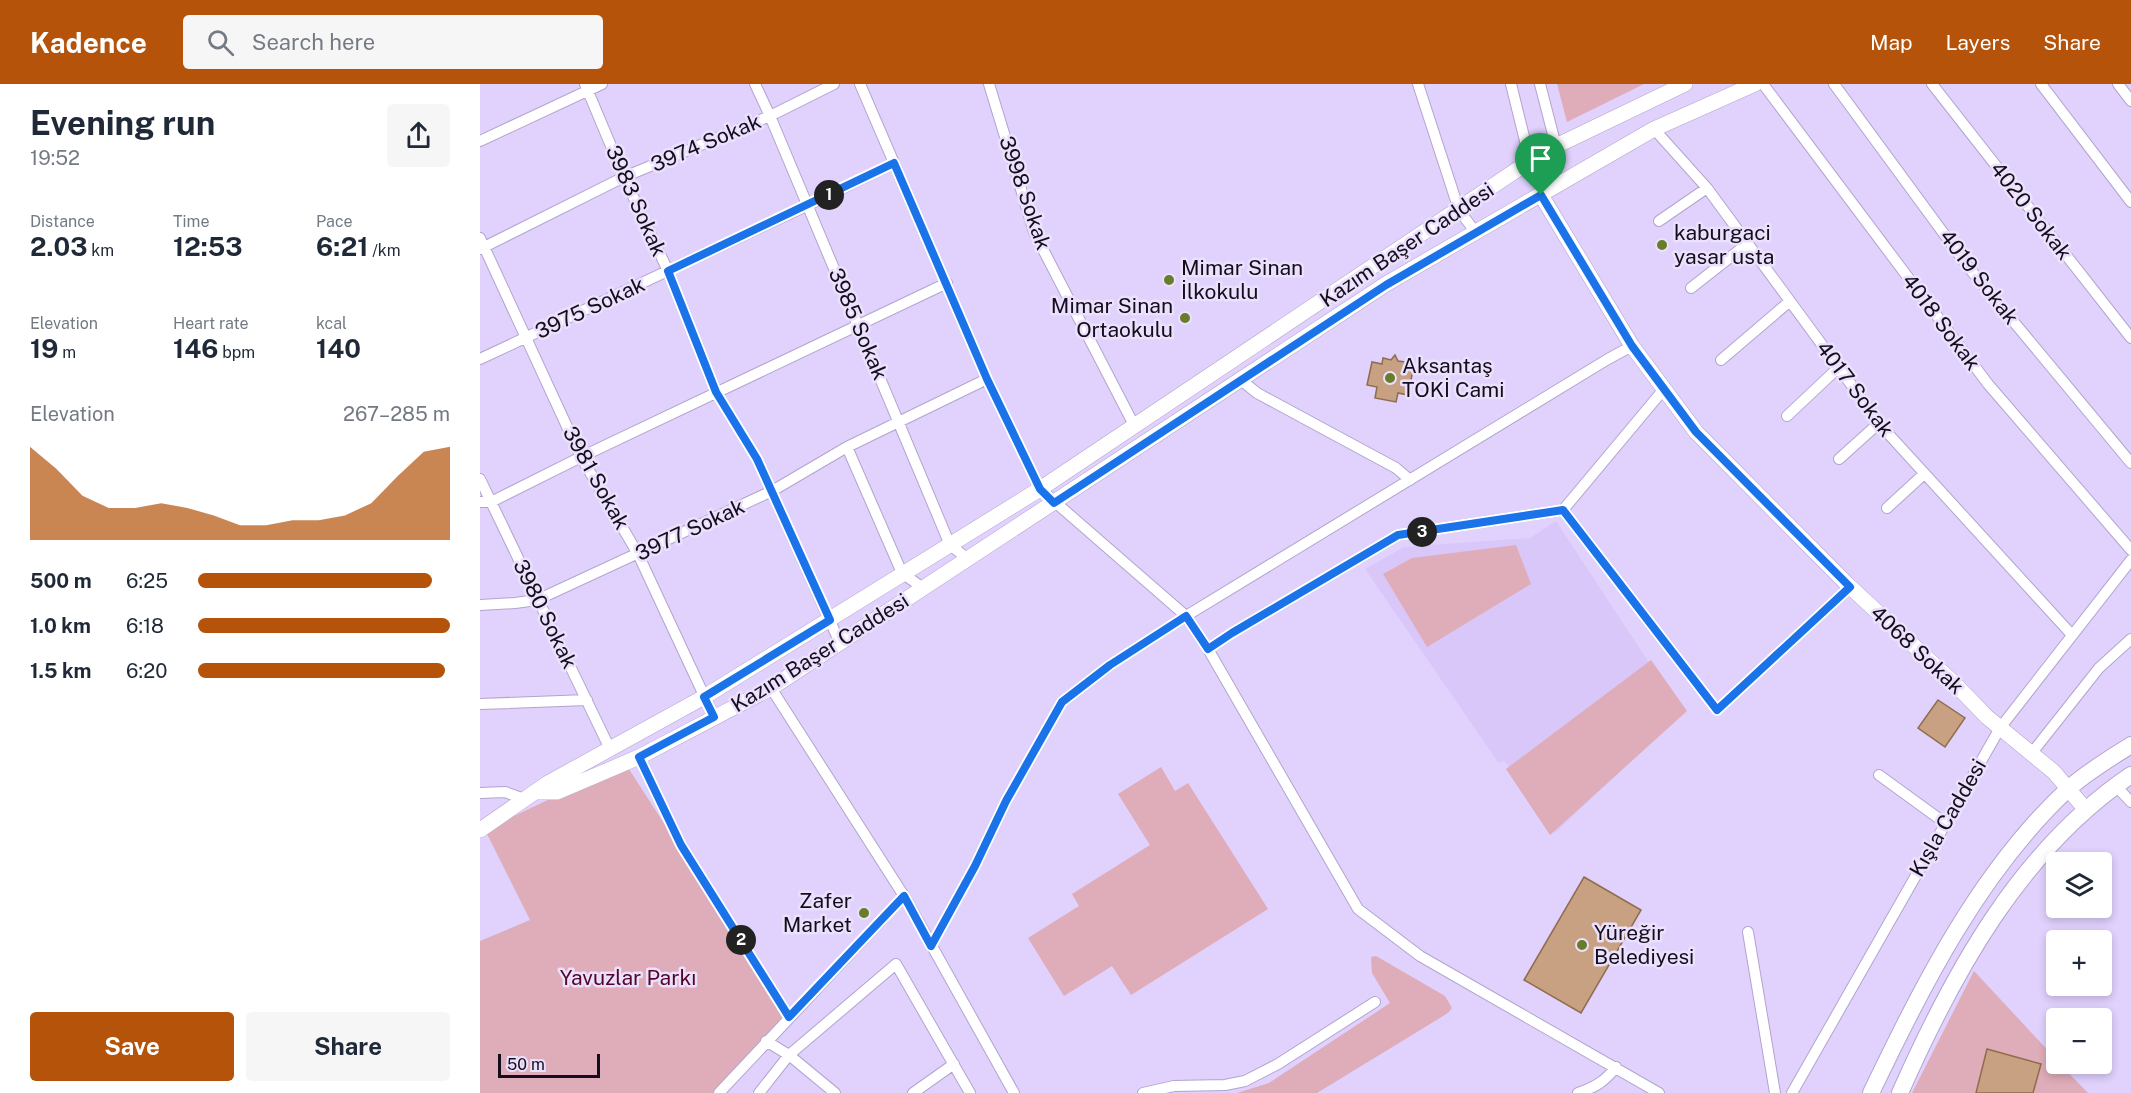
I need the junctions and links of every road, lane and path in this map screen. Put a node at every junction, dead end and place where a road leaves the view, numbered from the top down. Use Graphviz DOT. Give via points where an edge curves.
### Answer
graph roads {
  1 [pos="602,84"];
  2 [pos="755,84"];
  3 [pos="834,84"];
  4 [pos="860,84"];
  5 [pos="989,84"];
  6 [pos="1418,84"];
  7 [pos="1511,84"];
  8 [pos="1540,84"];
  9 [pos="1685,84"];
  10 [pos="1755,84"];
  11 [pos="1763,84"];
  12 [pos="1834,84"];
  13 [pos="1932,84"];
  14 [pos="2041,84"];
  15 [pos="2118,84"];
  16 [pos="586,87"];
  17 [pos="2131,101"];
  18 [pos="770,116"];
  19 [pos="1654,129"];
  20 [pos="480,141"];
  21 [pos="1556,146"];
  22 [pos="1530,161"];
  23 [pos="894,163"];
  24 [pos="624,177"];
  25 [pos="1707,188"];
  26 [pos="1541,195"];
  27 [pos="2131,202"];
  28 [pos="808,206"];
  29 [pos="1459,210"];
  30 [pos="1659,221"];
  31 [pos="1476,233"];
  32 [pos="1748,244"];
  33 [pos="481,245"];
  34 [pos="668,271"];
  35 [pos="947,283"];
  36 [pos="1691,288"];
  37 [pos="1790,301"];
  38 [pos="858,325"];
  39 [pos="525,338"];
  40 [pos="2131,338"];
  41 [pos="1632,346"];
  42 [pos="480,359"];
  43 [pos="1721,360"];
  44 [pos="1839,368"];
  45 [pos="987,379"];
  46 [pos="1241,380"];
  47 [pos="1664,389"];
  48 [pos="716,392"];
  49 [pos="1787,416"];
  50 [pos="900,422"];
  51 [pos="1879,423"];
  52 [pos="1135,427"];
  53 [pos="847,447"];
  54 [pos="581,457"];
  55 [pos="1839,459"];
  56 [pos="2131,463"];
  57 [pos="1924,474"];
  58 [pos="480,479"];
  59 [pos="1410,480"];
  60 [pos="1040,489"];
  61 [pos="771,492"];
  62 [pos="485,502"];
  63 [pos="1054,503"];
  64 [pos="1887,508"];
  65 [pos="1563,510"];
  66 [pos="950,545"];
  67 [pos="2131,550"];
  68 [pos="638,554"];
  69 [pos="968,559"];
  70 [pos="2131,560"];
  71 [pos="902,573"];
  72 [pos="1850,587"];
  73 [pos="923,588"];
  74 [pos="537,600"];
  75 [pos="480,605"];
  76 [pos="1186,616"];
  77 [pos="830,620"];
  78 [pos="2072,635"];
  79 [pos="2131,639"];
  80 [pos="840,642"];
  81 [pos="1208,649"];
  82 [pos="771,688"];
  83 [pos="704,697"];
  84 [pos="587,700"];
  85 [pos="480,704"];
  86 [pos="714,717"];
  87 [pos="2000,728"];
  88 [pos="2131,745"];
  89 [pos="610,749"];
  90 [pos="2031,754"];
  91 [pos="639,757"];
  92 [pos="1880,776"];
  93 [pos="2131,776"];
  94 [pos="2116,786"];
  95 [pos="2069,789"];
  96 [pos="480,793"];
  97 [pos="530,796"];
  98 [pos="2131,802"];
  99 [pos="2086,810"];
  100 [pos="1945,823"];
  101 [pos="480,830"];
  102 [pos="904,896"];
  103 [pos="1748,932"];
  104 [pos="931,946"];
  105 [pos="1375,1002"];
  106 [pos="789,1017"];
  107 [pos="766,1041"];
  108 [pos="789,1055"];
  109 [pos="954,1064"];
  110 [pos="1616,1067"];
  111 [pos="719,1093"];
  112 [pos="759,1093"];
  113 [pos="835,1093"];
  114 [pos="914,1093"];
  115 [pos="970,1093"];
  116 [pos="1014,1093"];
  117 [pos="1143,1093"];
  118 [pos="1578,1093"];
  119 [pos="1659,1093"];
  120 [pos="1775,1093"];
  121 [pos="1792,1093"];
  122 [pos="1871,1093"];
  123 [pos="1900,1093"];
  1 -- 16 [label="street"];
  2 -- 18 [label="street, 3985 Sokak"];
  3 -- 18 [label="street, 3974 Sokak"];
  4 -- 23 [label="street"];
  5 -- 52 [label="street, 3998 Sokak" via="1034,232"];
  6 -- 29 [label="street"];
  7 -- 22 [label="street"];
  8 -- 21 [label="street"];
  9 -- 21 [label="main road, Kazım Başer Caddesi"];
  10 -- 19 [label="main road, Kazım Başer Caddesi"];
  11 -- 67 [label="street, 4018 Sokak" via="1988,384"];
  12 -- 56 [label="street, 4019 Sokak" via="1969,268"];
  13 -- 40 [label="street, 4020 Sokak"];
  14 -- 27 [label="street"];
  15 -- 17 [label="street"];
  16 -- 20 [label="street"];
  16 -- 24 [label="street, 3983 Sokak"];
  18 -- 24 [label="street, 3974 Sokak"];
  18 -- 28 [label="street, 3985 Sokak"];
  19 -- 25 [label="street, 4017 Sokak"];
  19 -- 26 [label="main road, Kazım Başer Caddesi"];
  21 -- 22 [label="main road, Kazım Başer Caddesi"];
  22 -- 29 [label="main road, Kazım Başer Caddesi"];
  23 -- 28 [label="street, 3975 Sokak"];
  23 -- 35 [label="street"];
  24 -- 33 [label="street, 3974 Sokak"];
  24 -- 34 [label="street, 3983 Sokak"];
  25 -- 30 [label="street"];
  25 -- 32 [label="street, 4017 Sokak"];
  26 -- 31 [label="main road, Kazım Başer Caddesi"];
  26 -- 41 [label="main road, 4068 Sokak"];
  28 -- 34 [label="street, 3975 Sokak"];
  28 -- 38 [label="street, 3985 Sokak"];
  29 -- 31 [label="street"];
  29 -- 52 [label="main road, Kazım Başer Caddesi"];
  31 -- 46 [label="main road, Kazım Başer Caddesi" via="1386,285"];
  32 -- 36 [label="street"];
  32 -- 37 [label="street, 4017 Sokak"];
  33 -- 39 [label="street, 3981 Sokak"];
  34 -- 39 [label="street, 3975 Sokak"];
  34 -- 48 [label="street, 3983 Sokak"];
  35 -- 38 [label="street"];
  35 -- 45 [label="street"];
  37 -- 43 [label="street"];
  37 -- 44 [label="street, 4017 Sokak"];
  38 -- 48 [label="street"];
  38 -- 50 [label="street, 3985 Sokak"];
  39 -- 42 [label="street, 3975 Sokak"];
  39 -- 54 [label="street, 3981 Sokak"];
  41 -- 47 [label="main road, 4068 Sokak"];
  41 -- 59 [label="street"];
  44 -- 49 [label="street"];
  44 -- 51 [label="street, 4017 Sokak"];
  45 -- 50 [label="street, 3977 Sokak"];
  45 -- 60 [label="street"];
  46 -- 59 [label="street" via="1257,393 1396,468"];
  46 -- 63 [label="main road, Kazım Başer Caddesi"];
  47 -- 65 [label="street"];
  47 -- 72 [label="main road, 4068 Sokak" via="1696,432"];
  48 -- 54 [label="street"];
  48 -- 61 [label="street, 3983 Sokak" via="757,459"];
  50 -- 53 [label="street, 3977 Sokak"];
  50 -- 66 [label="street, 3985 Sokak"];
  51 -- 55 [label="street"];
  51 -- 57 [label="street, 4017 Sokak"];
  52 -- 60 [label="main road, Kazım Başer Caddesi"];
  53 -- 61 [label="street, 3977 Sokak"];
  53 -- 71 [label="street"];
  54 -- 62 [label="street"];
  54 -- 68 [label="street, 3981 Sokak"];
  57 -- 64 [label="street"];
  57 -- 78 [label="street, 4017 Sokak"];
  58 -- 62 [label="street, 3980 Sokak"];
  59 -- 76 [label="street"];
  60 -- 63 [label="street"];
  60 -- 66 [label="main road, Kazım Başer Caddesi"];
  61 -- 68 [label="street, 3977 Sokak"];
  61 -- 77 [label="street, 3983 Sokak"];
  62 -- 74 [label="street, 3980 Sokak"];
  63 -- 69 [label="main road, Kazım Başer Caddesi"];
  63 -- 76 [label="street"];
  65 -- 72 [label="street" via="1717,710"];
  65 -- 81 [label="street" via="1398,535"];
  66 -- 69 [label="street"];
  66 -- 71 [label="main road, Kazım Başer Caddesi"];
  68 -- 74 [label="street, 3977 Sokak"];
  68 -- 83 [label="street, 3981 Sokak"];
  69 -- 73 [label="main road, Kazım Başer Caddesi"];
  70 -- 78 [label="street, Kışla Caddesi"];
  71 -- 73 [label="street"];
  71 -- 77 [label="main road, Kazım Başer Caddesi"];
  72 -- 87 [label="main road, 4068 Sokak"];
  73 -- 80 [label="main road, Kazım Başer Caddesi"];
  74 -- 75 [label="street, 3977 Sokak"];
  74 -- 84 [label="street, 3980 Sokak"];
  76 -- 81 [label="street"];
  76 -- 104 [label="street" via="1110,665 1062,702"];
  77 -- 80 [label="street, 3983 Sokak"];
  77 -- 83 [label="main road, Kazım Başer Caddesi"];
  78 -- 87 [label="street, Kışla Caddesi"];
  79 -- 90 [label="street" via="2099,668"];
  80 -- 82 [label="main road, Kazım Başer Caddesi"];
  81 -- 110 [label="street" via="1358,909 1420,956"];
  82 -- 86 [label="main road, Kazım Başer Caddesi"];
  82 -- 102 [label="street"];
  83 -- 86 [label="street, 3981 Sokak"];
  83 -- 89 [label="main road, Kazım Başer Caddesi"];
  84 -- 85 [label="street"];
  84 -- 89 [label="street, 3980 Sokak"];
  86 -- 91 [label="main road, Kazım Başer Caddesi"];
  87 -- 90 [label="main road, 4068 Sokak"];
  87 -- 100 [label="street, Kışla Caddesi"];
  88 -- 95 [label="main road"];
  89 -- 97 [label="main road, Kazım Başer Caddesi"];
  90 -- 95 [label="main road, 4068 Sokak"];
  91 -- 97 [label="main road, Kazım Başer Caddesi" via="557,792"];
  91 -- 106 [label="street" via="681,845"];
  92 -- 100 [label="street"];
  93 -- 94 [label="main road"];
  94 -- 98 [label="street"];
  94 -- 99 [label="main road"];
  95 -- 99 [label="main road, 4068 Sokak"];
  95 -- 122 [label="main road" via="1999,867 1946,946"];
  96 -- 97 [label="street"];
  97 -- 101 [label="main road, Kazım Başer Caddesi"];
  99 -- 123 [label="main road" via="2017,883 1968,959"];
  100 -- 121 [label="street, Kışla Caddesi"];
  102 -- 104 [label="street"];
  102 -- 106 [label="street"];
  103 -- 120 [label="street"];
  104 -- 116 [label="street"];
  105 -- 117 [label="street" via="1245,1081 1173,1086"];
  106 -- 107 [label="street"];
  107 -- 108 [label="street"];
  107 -- 111 [label="street"];
  108 -- 109 [label="street" via="896,964"];
  108 -- 112 [label="street"];
  108 -- 113 [label="street"];
  109 -- 114 [label="street"];
  109 -- 115 [label="street"];
  110 -- 118 [label="street" via="1597,1087"];
  110 -- 119 [label="street"];
}
